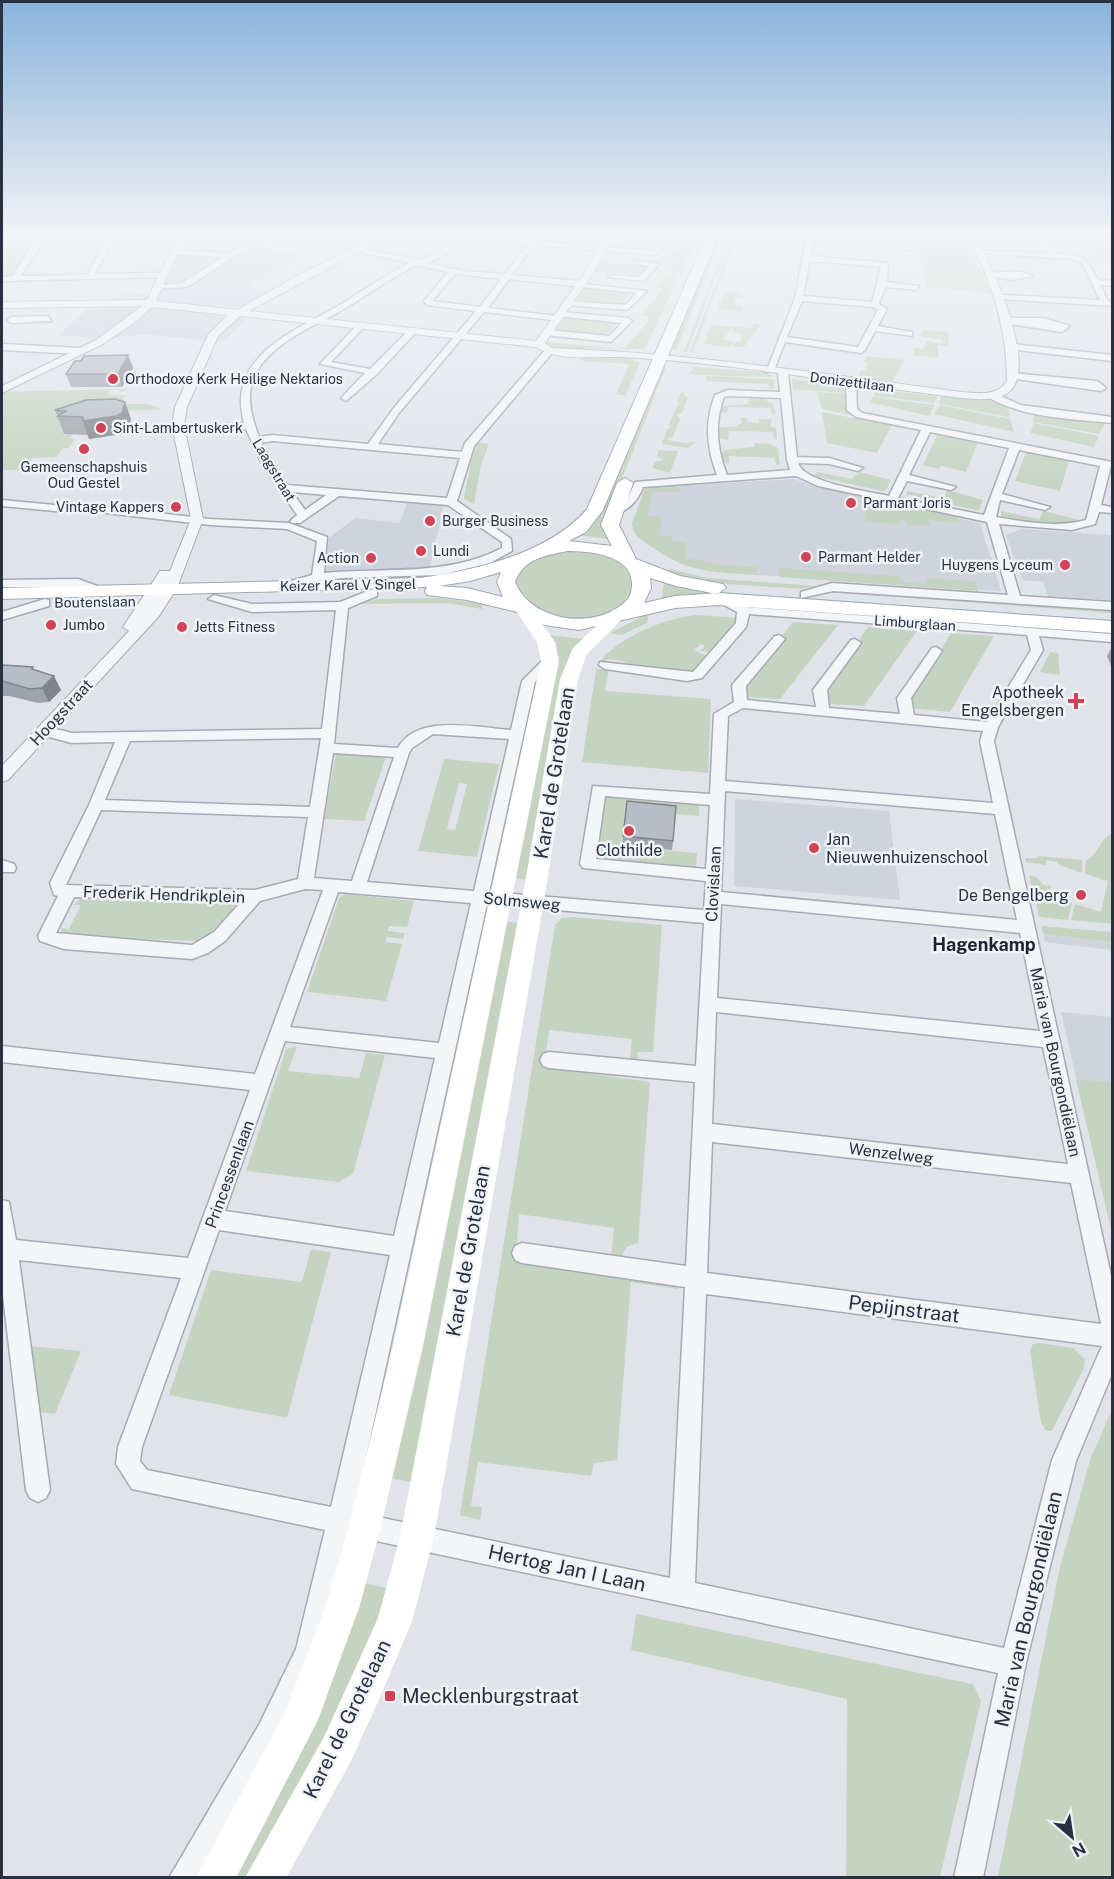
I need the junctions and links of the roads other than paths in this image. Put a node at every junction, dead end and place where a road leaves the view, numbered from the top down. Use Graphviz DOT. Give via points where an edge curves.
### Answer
graph roads {
  1 [pos="128,323"];
  2 [pos="224,323"];
  3 [pos="314,323"];
  4 [pos="342,323"];
  5 [pos="471,323"];
  6 [pos="555,323"];
  7 [pos="626,323"];
  8 [pos="675,323"];
  9 [pos="691,323"];
  10 [pos="790,323"];
  11 [pos="875,323"];
  12 [pos="1007,323"];
  13 [pos="362,325"];
  14 [pos="872,328"];
  15 [pos="413,331"];
  16 [pos="548,333"];
  17 [pos="909,334"];
  18 [pos="460,336"];
  19 [pos="784,339"];
  20 [pos="539,344"];
  21 [pos="2,347"];
  22 [pos="1011,347"];
  23 [pos="80,351"];
  24 [pos="549,351"];
  25 [pos="659,358"];
  26 [pos="1113,358"];
  27 [pos="677,360"];
  28 [pos="769,370"];
  29 [pos="374,372"];
  30 [pos="783,373"];
  31 [pos="1012,376"];
  32 [pos="1044,380"];
  33 [pos="851,382"];
  34 [pos="2,390"];
  35 [pos="784,395"];
  36 [pos="991,395"];
  37 [pos="346,398"];
  38 [pos="1113,420"];
  39 [pos="250,426"];
  40 [pos="927,428"];
  41 [pos="189,430"];
  42 [pos="255,441"];
  43 [pos="1015,446"];
  44 [pos="371,447"];
  45 [pos="464,455"];
  46 [pos="792,460"];
  47 [pos="1109,464"];
  48 [pos="858,468"];
  49 [pos="798,473"];
  50 [pos="903,477"];
  51 [pos="723,478"];
  52 [pos="951,487"];
  53 [pos="283,488"];
  54 [pos="337,492"];
  55 [pos="995,496"];
  56 [pos="893,498"];
  57 [pos="451,502"];
  58 [pos="2,503"];
  59 [pos="1045,507"];
  60 [pos="1095,508"];
  61 [pos="1113,510"];
  62 [pos="613,511"];
  63 [pos="303,515"];
  64 [pos="197,519"];
  65 [pos="991,520"];
  66 [pos="289,526"];
  67 [pos="526,557"];
  68 [pos="631,563"];
  69 [pos="395,575"];
  70 [pos="318,577"];
  71 [pos="420,583"];
  72 [pos="2,584"];
  73 [pos="288,586"];
  74 [pos="105,591"];
  75 [pos="373,593"];
  76 [pos="2,594"];
  77 [pos="158,595"];
  78 [pos="805,595"];
  79 [pos="214,599"];
  80 [pos="719,599"];
  81 [pos="1014,600"];
  82 [pos="45,603"];
  83 [pos="2,604"];
  84 [pos="342,606"];
  85 [pos="1113,606"];
  86 [pos="521,609"];
  87 [pos="743,610"];
  88 [pos="620,614"];
  89 [pos="2,616"];
  90 [pos="1113,617"];
  91 [pos="1113,627"];
  92 [pos="1032,632"];
  93 [pos="1113,638"];
  94 [pos="779,639"];
  95 [pos="855,643"];
  96 [pos="936,651"];
  97 [pos="550,661"];
  98 [pos="605,665"];
  99 [pos="741,704"];
  100 [pos="823,712"];
  101 [pos="908,720"];
  102 [pos="991,727"];
  103 [pos="43,731"];
  104 [pos="517,735"];
  105 [pos="124,738"];
  106 [pos="328,740"];
  107 [pos="402,753"];
  108 [pos="2,776"];
  109 [pos="717,792"];
  110 [pos="96,805"];
  111 [pos="1002,809"];
  112 [pos="317,812"];
  113 [pos="714,876"];
  114 [pos="305,883"];
  115 [pos="333,884"];
  116 [pos="358,886"];
  117 [pos="69,891"];
  118 [pos="255,896"];
  119 [pos="713,897"];
  120 [pos="489,898"];
  121 [pos="532,902"];
  122 [pos="712,917"];
  123 [pos="1027,927"];
  124 [pos="708,1004"];
  125 [pos="279,1033"];
  126 [pos="1051,1040"];
  127 [pos="446,1051"];
  128 [pos="2,1054"];
  129 [pos="549,1060"];
  130 [pos="705,1075"];
  131 [pos="261,1083"];
  132 [pos="703,1132"];
  133 [pos="1080,1175"];
  134 [pos="2,1209"];
  135 [pos="213,1219"];
  136 [pos="401,1247"];
  137 [pos="7,1248"];
  138 [pos="522,1253"];
  139 [pos="195,1269"];
  140 [pos="696,1280"];
  141 [pos="1113,1327"];
  142 [pos="1113,1336"];
  143 [pos="1113,1349"];
  144 [pos="128,1464"];
  145 [pos="38,1490"];
  146 [pos="352,1524"];
  147 [pos="417,1537"];
  148 [pos="682,1592"];
  149 [pos="1013,1663"];
  150 [pos="183,1878"];
  151 [pos="215,1878"];
  152 [pos="264,1878"];
  153 [pos="968,1878"];
  1 -- 23 [label="street"];
  2 -- 64 [label="street" via="213,335 181,407 179,437"];
  3 -- 39 [label="street, Laagstraat" via="281,342 259,362 247,384 244,402"];
  4 -- 13 [label="street"];
  5 -- 18 [label="street"];
  6 -- 16 [label="street"];
  7 -- 16 [label="street" via="611,339"];
  8 -- 25 [label="main road"];
  9 -- 27 [label="main road"];
  10 -- 19 [label="street"];
  11 -- 14 [label="street"];
  12 -- 22 [label="street"];
  13 -- 15 [label="street"];
  13 -- 29 [label="street" via="324,364"];
  14 -- 17 [label="street"];
  14 -- 19 [label="street" via="859,350"];
  15 -- 18 [label="street"];
  15 -- 29 [label="street"];
  16 -- 20 [label="street"];
  18 -- 20 [label="street"];
  18 -- 44 [label="street" via="396,411"];
  19 -- 28 [label="street"];
  20 -- 24 [label="street"];
  21 -- 23 [label="street"];
  22 -- 26 [label="street"];
  22 -- 31 [label="street"];
  23 -- 34 [label="street"];
  24 -- 25 [label="street, Donizettilaan"];
  24 -- 45 [label="street"];
  25 -- 27 [label="street, Donizettilaan"];
  25 -- 67 [label="main road" via="590,518 572,533"];
  27 -- 28 [label="street, Donizettilaan"];
  27 -- 62 [label="main road"];
  28 -- 30 [label="street, Donizettilaan"];
  29 -- 37 [label="street"];
  30 -- 33 [label="street, Donizettilaan"];
  30 -- 35 [label="street"];
  31 -- 32 [label="street"];
  31 -- 36 [label="street" via="1007,389"];
  32 -- 32 [label="street" via="1052,383 1101,388 1096,384"];
  33 -- 36 [label="street, Donizettilaan"];
  33 -- 40 [label="street" via="854,412"];
  35 -- 46 [label="street"];
  35 -- 51 [label="street" via="720,395 711,429"];
  36 -- 38 [label="street" via="1020,408"];
  39 -- 41 [label="street"];
  39 -- 42 [label="street, Laagstraat"];
  40 -- 43 [label="street"];
  40 -- 50 [label="street"];
  42 -- 44 [label="street" via="272,438"];
  42 -- 53 [label="street, Laagstraat"];
  43 -- 47 [label="street"];
  43 -- 55 [label="street"];
  44 -- 45 [label="street"];
  45 -- 57 [label="street"];
  46 -- 48 [label="street" via="829,461"];
  46 -- 49 [label="street"];
  47 -- 60 [label="street"];
  49 -- 51 [label="street"];
  49 -- 56 [label="street" via="818,483"];
  50 -- 52 [label="street"];
  50 -- 56 [label="street"];
  51 -- 62 [label="street" via="639,484 633,500"];
  53 -- 54 [label="street"];
  53 -- 63 [label="street, Laagstraat"];
  54 -- 57 [label="street"];
  54 -- 63 [label="street"];
  55 -- 59 [label="street"];
  55 -- 65 [label="street" via="988,514"];
  56 -- 65 [label="street"];
  57 -- 69 [label="street" via="509,546 463,568"];
  58 -- 64 [label="street"];
  60 -- 61 [label="street"];
  60 -- 65 [label="street" via="1091,522 1075,528"];
  62 -- 68 [label="main road" via="612,533"];
  63 -- 66 [label="street"];
  64 -- 66 [label="street"];
  64 -- 77 [label="street, Hoogstraat"];
  65 -- 81 [label="street"];
  66 -- 70 [label="street" via="323,539"];
  67 -- 68 [label="main road" via="557,547 583,546 611,552"];
  67 -- 71 [label="main road, Keizer Karel V Singel" via="452,580"];
  67 -- 86 [label="main road" via="510,571 506,581 508,594"];
  68 -- 78 [label="main road, Limburglaan" via="698,586"];
  68 -- 88 [label="main road" via="642,578 642,592"];
  69 -- 70 [label="street"];
  69 -- 71 [label="street"];
  70 -- 73 [label="street"];
  71 -- 73 [label="main road, Keizer Karel V Singel"];
  72 -- 74 [label="street, Boutenslaan" via="78,583"];
  73 -- 77 [label="main road, Keizer Karel V Singel"];
  74 -- 76 [label="main road, Boutenslaan"];
  74 -- 77 [label="main road, Boutenslaan"];
  75 -- 79 [label="main road, Keizer Karel V Singel"];
  75 -- 84 [label="street"];
  75 -- 86 [label="main road, Keizer Karel V Singel" via="450,592"];
  77 -- 79 [label="main road, Keizer Karel V Singel"];
  77 -- 82 [label="main road, Boutenslaan"];
  77 -- 103 [label="street, Hoogstraat" via="119,648"];
  78 -- 81 [label="street, Limburglaan" via="832,587"];
  78 -- 90 [label="main road, Limburglaan"];
  79 -- 84 [label="street, Keizer Karel V Singel" via="252,608"];
  80 -- 87 [label="street, Limburglaan"];
  80 -- 88 [label="main road, Limburglaan" via="675,602"];
  80 -- 91 [label="main road, Limburglaan"];
  81 -- 85 [label="street, Limburglaan"];
  82 -- 83 [label="main road, Boutenslaan"];
  82 -- 89 [label="street, Boutenslaan"];
  84 -- 106 [label="street"];
  86 -- 88 [label="main road" via="544,619 574,624"];
  86 -- 97 [label="main road, Karel de Grotelaan" via="546,642"];
  87 -- 92 [label="street, Limburglaan"];
  87 -- 98 [label="street" via="742,624 697,675 687,677"];
  88 -- 121 [label="main road, Karel de Grotelaan" via="588,640 573,662"];
  92 -- 93 [label="street, Limburglaan"];
  92 -- 102 [label="street, Maria van Bourgondiëlaan" via="1037,650"];
  94 -- 99 [label="street" via="739,685"];
  95 -- 100 [label="street" via="820,690"];
  96 -- 101 [label="street" via="904,698"];
  97 -- 104 [label="street, Karel de Grotelaan" via="529,681"];
  97 -- 120 [label="main road, Karel de Grotelaan"];
  99 -- 100 [label="street"];
  99 -- 109 [label="street, Clovislaan" via="721,714"];
  100 -- 101 [label="street"];
  101 -- 102 [label="street"];
  102 -- 111 [label="street, Maria van Bourgondiëlaan" via="987,741"];
  103 -- 105 [label="street" via="72,738"];
  103 -- 108 [label="street, Hoogstraat"];
  104 -- 107 [label="street" via="430,729 406,745"];
  104 -- 120 [label="street, Karel de Grotelaan"];
  105 -- 106 [label="street"];
  105 -- 110 [label="street"];
  106 -- 107 [label="street"];
  106 -- 112 [label="street"];
  107 -- 116 [label="street"];
  109 -- 111 [label="street"];
  109 -- 113 [label="street, Clovislaan"];
  109 -- 113 [label="street" via="598,790 588,864"];
  110 -- 112 [label="street"];
  110 -- 117 [label="street" via="58,883 60,891"];
  111 -- 123 [label="street, Maria van Bourgondiëlaan"];
  112 -- 114 [label="street"];
  113 -- 119 [label="street, Clovislaan"];
  114 -- 115 [label="street, Frederik Hendrikplein"];
  114 -- 118 [label="street, Frederik Hendrikplein"];
  115 -- 116 [label="street, Solmsweg"];
  115 -- 125 [label="street, Princessenlaan"];
  116 -- 120 [label="street, Solmsweg"];
  117 -- 118 [label="street, Frederik Hendrikplein"];
  117 -- 118 [label="street, Frederik Hendrikplein" via="46,936 64,942 192,952 207,948"];
  119 -- 122 [label="street, Clovislaan"];
  119 -- 123 [label="street"];
  120 -- 121 [label="street, Solmsweg"];
  120 -- 127 [label="street, Karel de Grotelaan"];
  120 -- 146 [label="main road, Karel de Grotelaan" via="472,1044 413,1323"];
  121 -- 122 [label="street, Solmsweg"];
  121 -- 147 [label="main road, Karel de Grotelaan"];
  122 -- 124 [label="street, Clovislaan"];
  123 -- 126 [label="street, Maria van Bourgondiëlaan"];
  124 -- 126 [label="street"];
  124 -- 130 [label="street, Clovislaan"];
  125 -- 127 [label="street"];
  125 -- 131 [label="street, Princessenlaan"];
  126 -- 133 [label="street, Maria van Bourgondiëlaan"];
  127 -- 136 [label="street, Karel de Grotelaan"];
  128 -- 131 [label="street"];
  129 -- 130 [label="street"];
  130 -- 132 [label="street, Clovislaan"];
  131 -- 135 [label="street, Princessenlaan"];
  132 -- 133 [label="street, Wenzelweg"];
  132 -- 140 [label="street, Clovislaan"];
  133 -- 141 [label="street, Maria van Bourgondiëlaan"];
  134 -- 137 [label="street"];
  135 -- 136 [label="street"];
  135 -- 139 [label="street, Princessenlaan"];
  136 -- 146 [label="street, Karel de Grotelaan"];
  137 -- 139 [label="street"];
  137 -- 145 [label="street"];
  138 -- 140 [label="street"];
  139 -- 144 [label="street, Princessenlaan" via="130,1447"];
  140 -- 142 [label="street, Pepijnstraat"];
  140 -- 148 [label="street, Clovislaan"];
  143 -- 149 [label="street, Maria van Bourgondiëlaan" via="1064,1460"];
  144 -- 146 [label="street, Hertog Jan I Laan" via="140,1481"];
  146 -- 147 [label="street, Hertog Jan I Laan"];
  146 -- 150 [label="street, Karel de Grotelaan" via="303,1662 270,1733"];
  146 -- 151 [label="main road, Karel de Grotelaan" via="343,1605 300,1720"];
  147 -- 148 [label="street, Hertog Jan I Laan"];
  147 -- 152 [label="main road, Karel de Grotelaan" via="395,1621 368,1682 337,1750"];
  148 -- 149 [label="street, Hertog Jan I Laan"];
  149 -- 153 [label="street, Maria van Bourgondiëlaan"];
}
